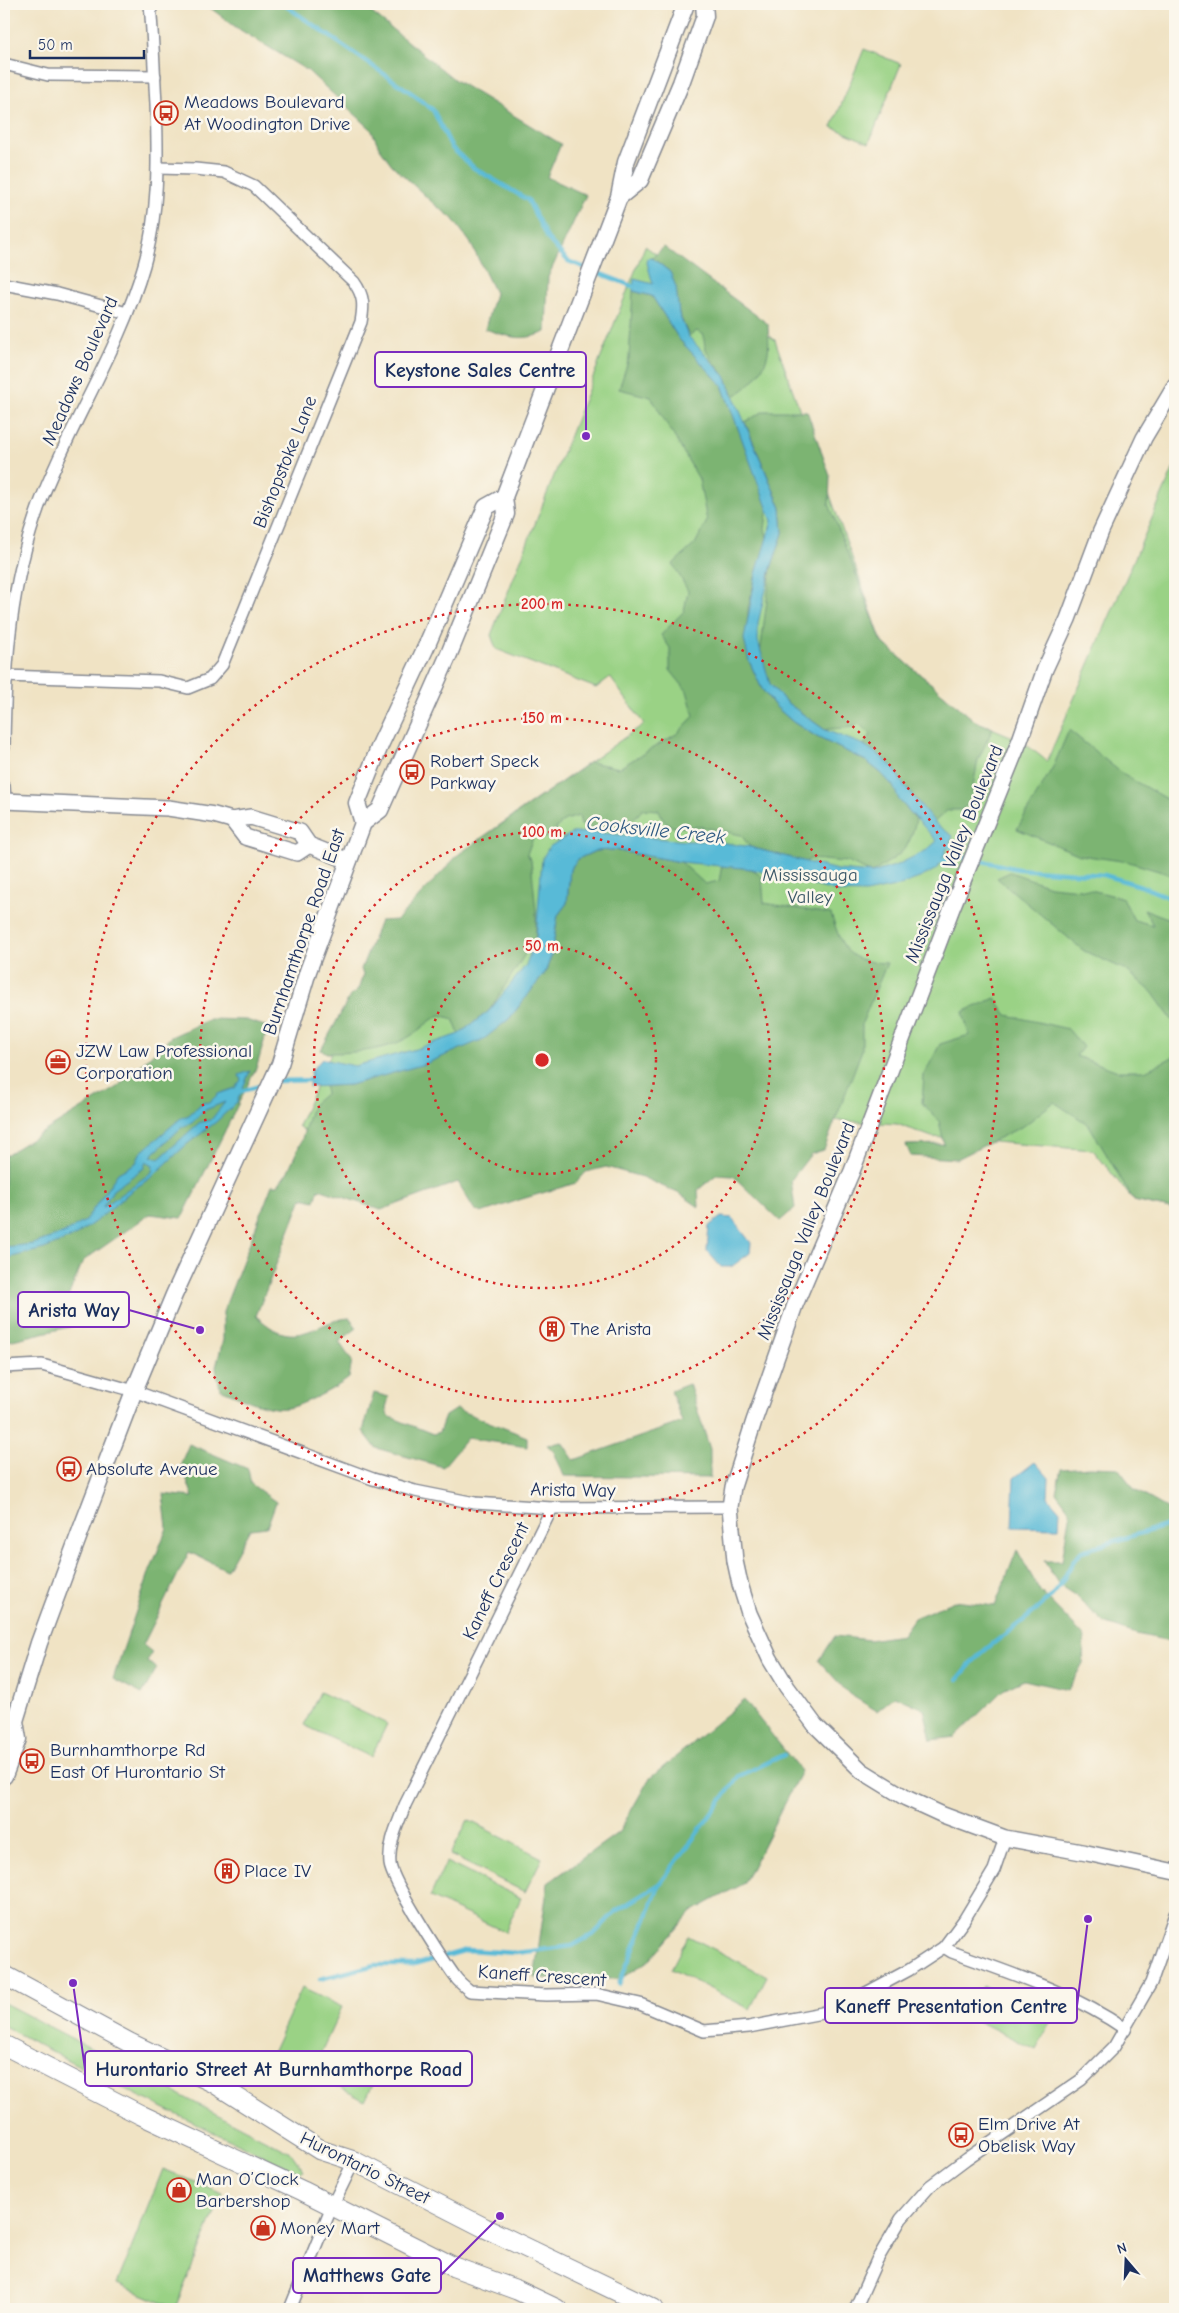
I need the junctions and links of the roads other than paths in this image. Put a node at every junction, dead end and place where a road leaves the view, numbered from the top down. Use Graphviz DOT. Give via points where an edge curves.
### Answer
graph roads {
  1 [pos="150,4"];
  2 [pos="686,4"];
  3 [pos="704,4"];
  4 [pos="4,64"];
  5 [pos="155,76"];
  6 [pos="158,168"];
  7 [pos="619,197"];
  8 [pos="4,284"];
  9 [pos="127,313"];
  10 [pos="1175,386"];
  11 [pos="504,497"];
  12 [pos="5,676"];
  13 [pos="4,747"];
  14 [pos="4,796"];
  15 [pos="232,820"];
  16 [pos="363,823"];
  17 [pos="309,845"];
  18 [pos="349,861"];
  19 [pos="4,1366"];
  20 [pos="134,1391"];
  21 [pos="730,1507"];
  22 [pos="552,1508"];
  23 [pos="9,1724"];
  24 [pos="4,1776"];
  25 [pos="1005,1838"];
  26 [pos="1175,1872"];
  27 [pos="1175,1914"];
  28 [pos="944,1947"];
  29 [pos="4,1961"];
  30 [pos="4,1974"];
  31 [pos="1125,2029"];
  32 [pos="130,2044"];
  33 [pos="4,2045"];
  34 [pos="4,2050"];
  35 [pos="45,2068"];
  36 [pos="354,2161"];
  37 [pos="332,2206"];
  38 [pos="290,2309"];
  39 [pos="557,2309"];
  40 [pos="654,2309"];
  41 [pos="855,2309"];
  1 -- 5 [label="street, Meadows Boulevard"];
  2 -- 7 [label="main road, Burnhamthorpe Road East" via="626,162"];
  3 -- 7 [label="main road, Burnhamthorpe Road East" via="705,16 681,83 640,180"];
  4 -- 5 [label="street" via="48,75"];
  5 -- 6 [label="street, Meadows Boulevard"];
  6 -- 9 [label="street, Meadows Boulevard" via="155,214 143,266"];
  6 -- 12 [label="street, Bishopstoke Lane" via="224,172 254,186 354,282 362,293 361,322 222,665 210,679 188,688 159,681"];
  7 -- 11 [label="main road, Burnhamthorpe Road East"];
  8 -- 9 [label="street"];
  9 -- 12 [label="street, Meadows Boulevard" via="40,502 25,549 9,623"];
  10 -- 21 [label="street, Mississauga Valley Boulevard" via="1144,438 1045,669 852,1171 795,1305 748,1440"];
  11 -- 16 [label="main road, Burnhamthorpe Road East" via="506,514 449,654 380,810"];
  11 -- 16 [label="main road, Burnhamthorpe Road East" via="486,507 381,743 357,803"];
  12 -- 13 [label="street, Meadows Boulevard"];
  14 -- 15 [label="street" via="168,808"];
  15 -- 17 [label="street" via="251,817 300,832"];
  15 -- 17 [label="street" via="245,837 297,853"];
  16 -- 18 [label="main road, Burnhamthorpe Road East"];
  17 -- 18 [label="street"];
  18 -- 20 [label="main road, Burnhamthorpe Road East" via="308,971 280,1064 174,1295"];
  19 -- 20 [label="street" via="42,1365"];
  20 -- 22 [label="street, Arista Way" via="373,1479 415,1491 474,1503"];
  20 -- 23 [label="main road, Burnhamthorpe Road East"];
  21 -- 22 [label="street, Arista Way"];
  21 -- 25 [label="street, Mississauga Valley Boulevard" via="735,1561 749,1613 770,1659 798,1704 862,1771 906,1798"];
  22 -- 28 [label="street, Kaneff Crescent" via="405,1805 390,1844 390,1866 456,1978 470,1990 546,1995 596,1994 640,2004 704,2031 750,2027 822,2013 900,1975"];
  23 -- 24 [label="main road, Burnhamthorpe Road East" via="18,1739"];
  25 -- 26 [label="street, Mississauga Valley Boulevard"];
  25 -- 28 [label="street, Kaneff Crescent" via="994,1870"];
  27 -- 31 [label="street" via="1151,1983"];
  28 -- 31 [label="street" via="1066,1995"];
  29 -- 32 [label="main road" via="119,2024"];
  30 -- 32 [label="main road, Hurontario Street"];
  31 -- 41 [label="street" via="1114,2047 1081,2080 930,2186 901,2219 877,2260"];
  32 -- 36 [label="main road, Hurontario Street" via="214,2083 320,2150"];
  33 -- 35 [label="main road"];
  34 -- 35 [label="main road" via="25,2062"];
  35 -- 37 [label="main road"];
  36 -- 37 [label="street"];
  36 -- 40 [label="main road, Hurontario Street"];
  37 -- 38 [label="street"];
  37 -- 39 [label="main road" via="454,2266"];
}
